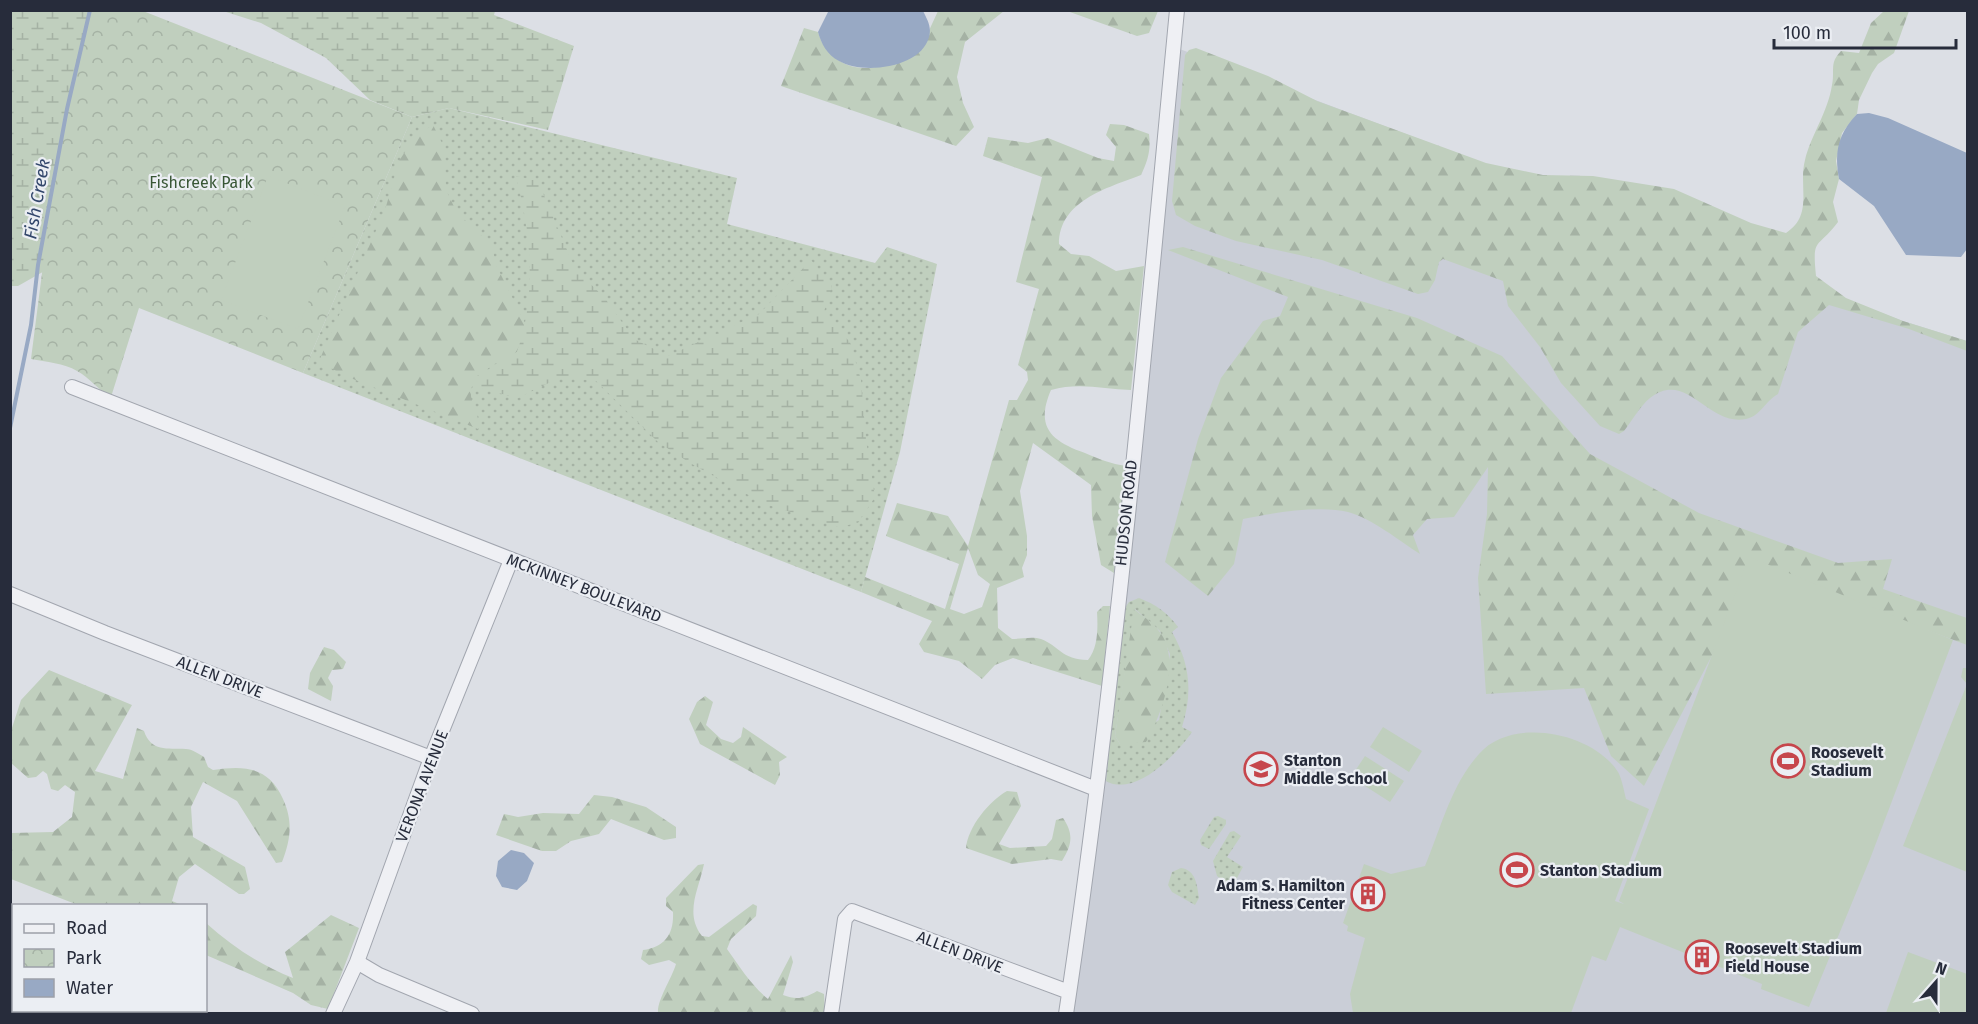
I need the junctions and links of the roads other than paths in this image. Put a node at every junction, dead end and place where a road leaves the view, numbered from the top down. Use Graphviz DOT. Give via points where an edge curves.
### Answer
graph roads {
  1 [pos="1177,10"];
  2 [pos="72,387"];
  3 [pos="511,560"];
  4 [pos="10,594"];
  5 [pos="431,758"];
  6 [pos="1096,789"];
  7 [pos="357,962"];
  8 [pos="1069,992"];
  9 [pos="333,1014"];
  10 [pos="472,1014"];
  11 [pos="831,1014"];
  12 [pos="1066,1014"];
  1 -- 6 [label="street, HUDSON ROAD"];
  2 -- 3 [label="street, MCKINNEY BOULEVARD"];
  3 -- 5 [label="street, VERONA AVENUE"];
  3 -- 6 [label="street, MCKINNEY BOULEVARD"];
  4 -- 5 [label="street, ALLEN DRIVE"];
  5 -- 7 [label="street, VERONA AVENUE"];
  6 -- 8 [label="street, HUDSON ROAD"];
  7 -- 9 [label="street, VERONA AVENUE"];
  7 -- 10 [label="street"];
  8 -- 11 [label="street, ALLEN DRIVE" via="852,911 845,919"];
  8 -- 12 [label="street, HUDSON ROAD"];
}
